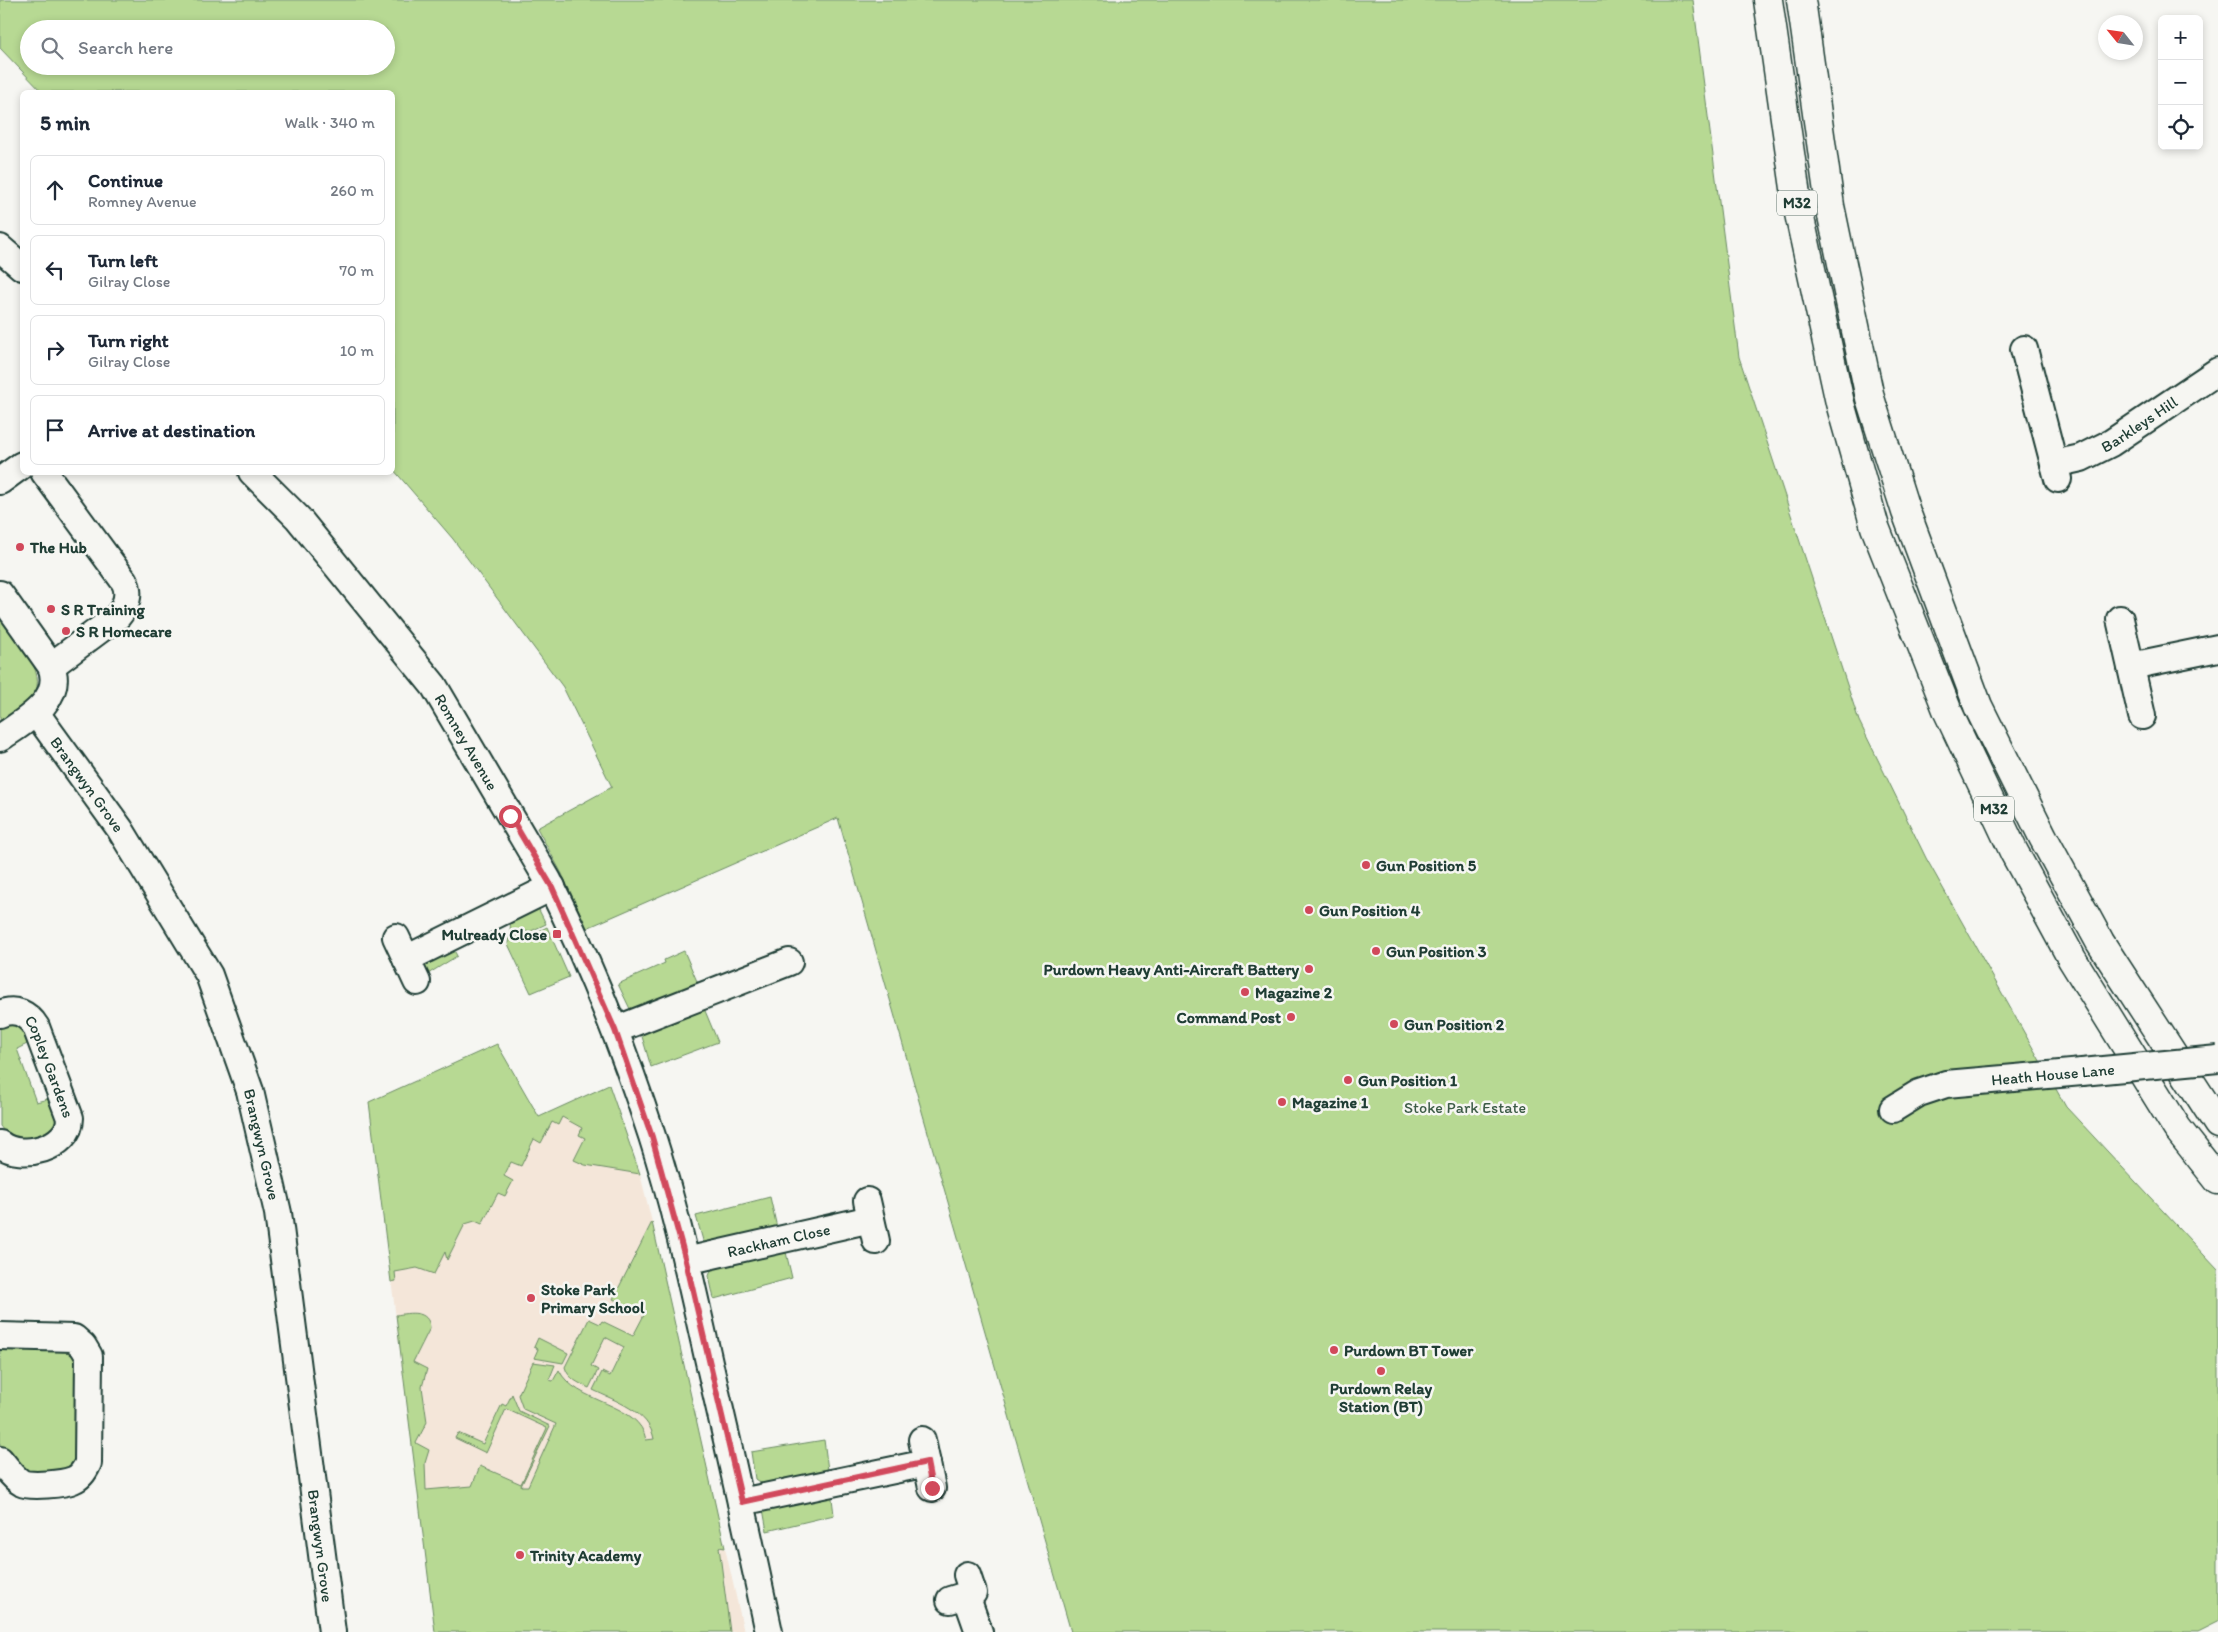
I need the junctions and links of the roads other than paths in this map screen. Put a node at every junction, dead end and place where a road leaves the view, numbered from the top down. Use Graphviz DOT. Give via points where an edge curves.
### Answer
graph roads {
  1 [pos="1768,0"];
  2 [pos="1801,0"];
  3 [pos="0,248"];
  4 [pos="20,265"];
  5 [pos="2024,349"];
  6 [pos="2218,371"];
  7 [pos="20,466"];
  8 [pos="46,475"];
  9 [pos="255,475"];
  10 [pos="0,481"];
  11 [pos="0,594"];
  12 [pos="2120,619"];
  13 [pos="2218,648"];
  14 [pos="51,666"];
  15 [pos="2131,666"];
  16 [pos="36,713"];
  17 [pos="2142,716"];
  18 [pos="0,738"];
  19 [pos="552,887"];
  20 [pos="406,959"];
  21 [pos="788,962"];
  22 [pos="0,1014"];
  23 [pos="615,1030"];
  24 [pos="2218,1059"];
  25 [pos="1893,1109"];
  26 [pos="2218,1124"];
  27 [pos="0,1144"];
  28 [pos="2218,1180"];
  29 [pos="871,1220"];
  30 [pos="686,1261"];
  31 [pos="0,1336"];
  32 [pos="0,1460"];
  33 [pos="932,1488"];
  34 [pos="742,1502"];
  35 [pos="961,1590"];
  36 [pos="332,1632"];
  37 [pos="769,1632"];
  38 [pos="978,1632"];
  1 -- 28 [label="highway, M32" via="1798,209 1840,403 1875,527 1948,712 2014,852 2077,967 2177,1128"];
  2 -- 26 [label="highway, M32" via="1834,225 1870,398 1906,512 1978,706 2043,837 2100,942"];
  3 -- 4 [label="street"];
  5 -- 6 [label="street, Barkleys Hill" via="2056,472 2111,444"];
  7 -- 10 [label="street"];
  8 -- 14 [label="street" via="124,581 128,592 118,616"];
  9 -- 19 [label="street, Romney Avenue" via="298,518 434,686"];
  11 -- 14 [label="street"];
  12 -- 15 [label="street"];
  13 -- 15 [label="street"];
  14 -- 16 [label="street" via="54,675 49,696"];
  15 -- 17 [label="street"];
  16 -- 18 [label="street"];
  16 -- 36 [label="street, Brangwyn Grove" via="120,829 209,975 250,1091 278,1213"];
  19 -- 20 [label="street"];
  19 -- 23 [label="street, Romney Avenue"];
  21 -- 23 [label="street"];
  22 -- 27 [label="street, Copley Gardens" via="19,1012 31,1019 70,1118 67,1134 53,1144 24,1152 16,1152"];
  23 -- 30 [label="street, Romney Avenue" via="652,1137"];
  24 -- 25 [label="street, Heath House Lane, bridge" via="1946,1084 1919,1093"];
  29 -- 30 [label="street, Rackham Close"];
  30 -- 34 [label="street, Romney Avenue"];
  31 -- 32 [label="street" via="74,1338 89,1356 88,1463 84,1472 73,1480 24,1484"];
  33 -- 34 [label="street" via="924,1452"];
  34 -- 37 [label="street, Romney Avenue"];
  35 -- 38 [label="street"];
}
